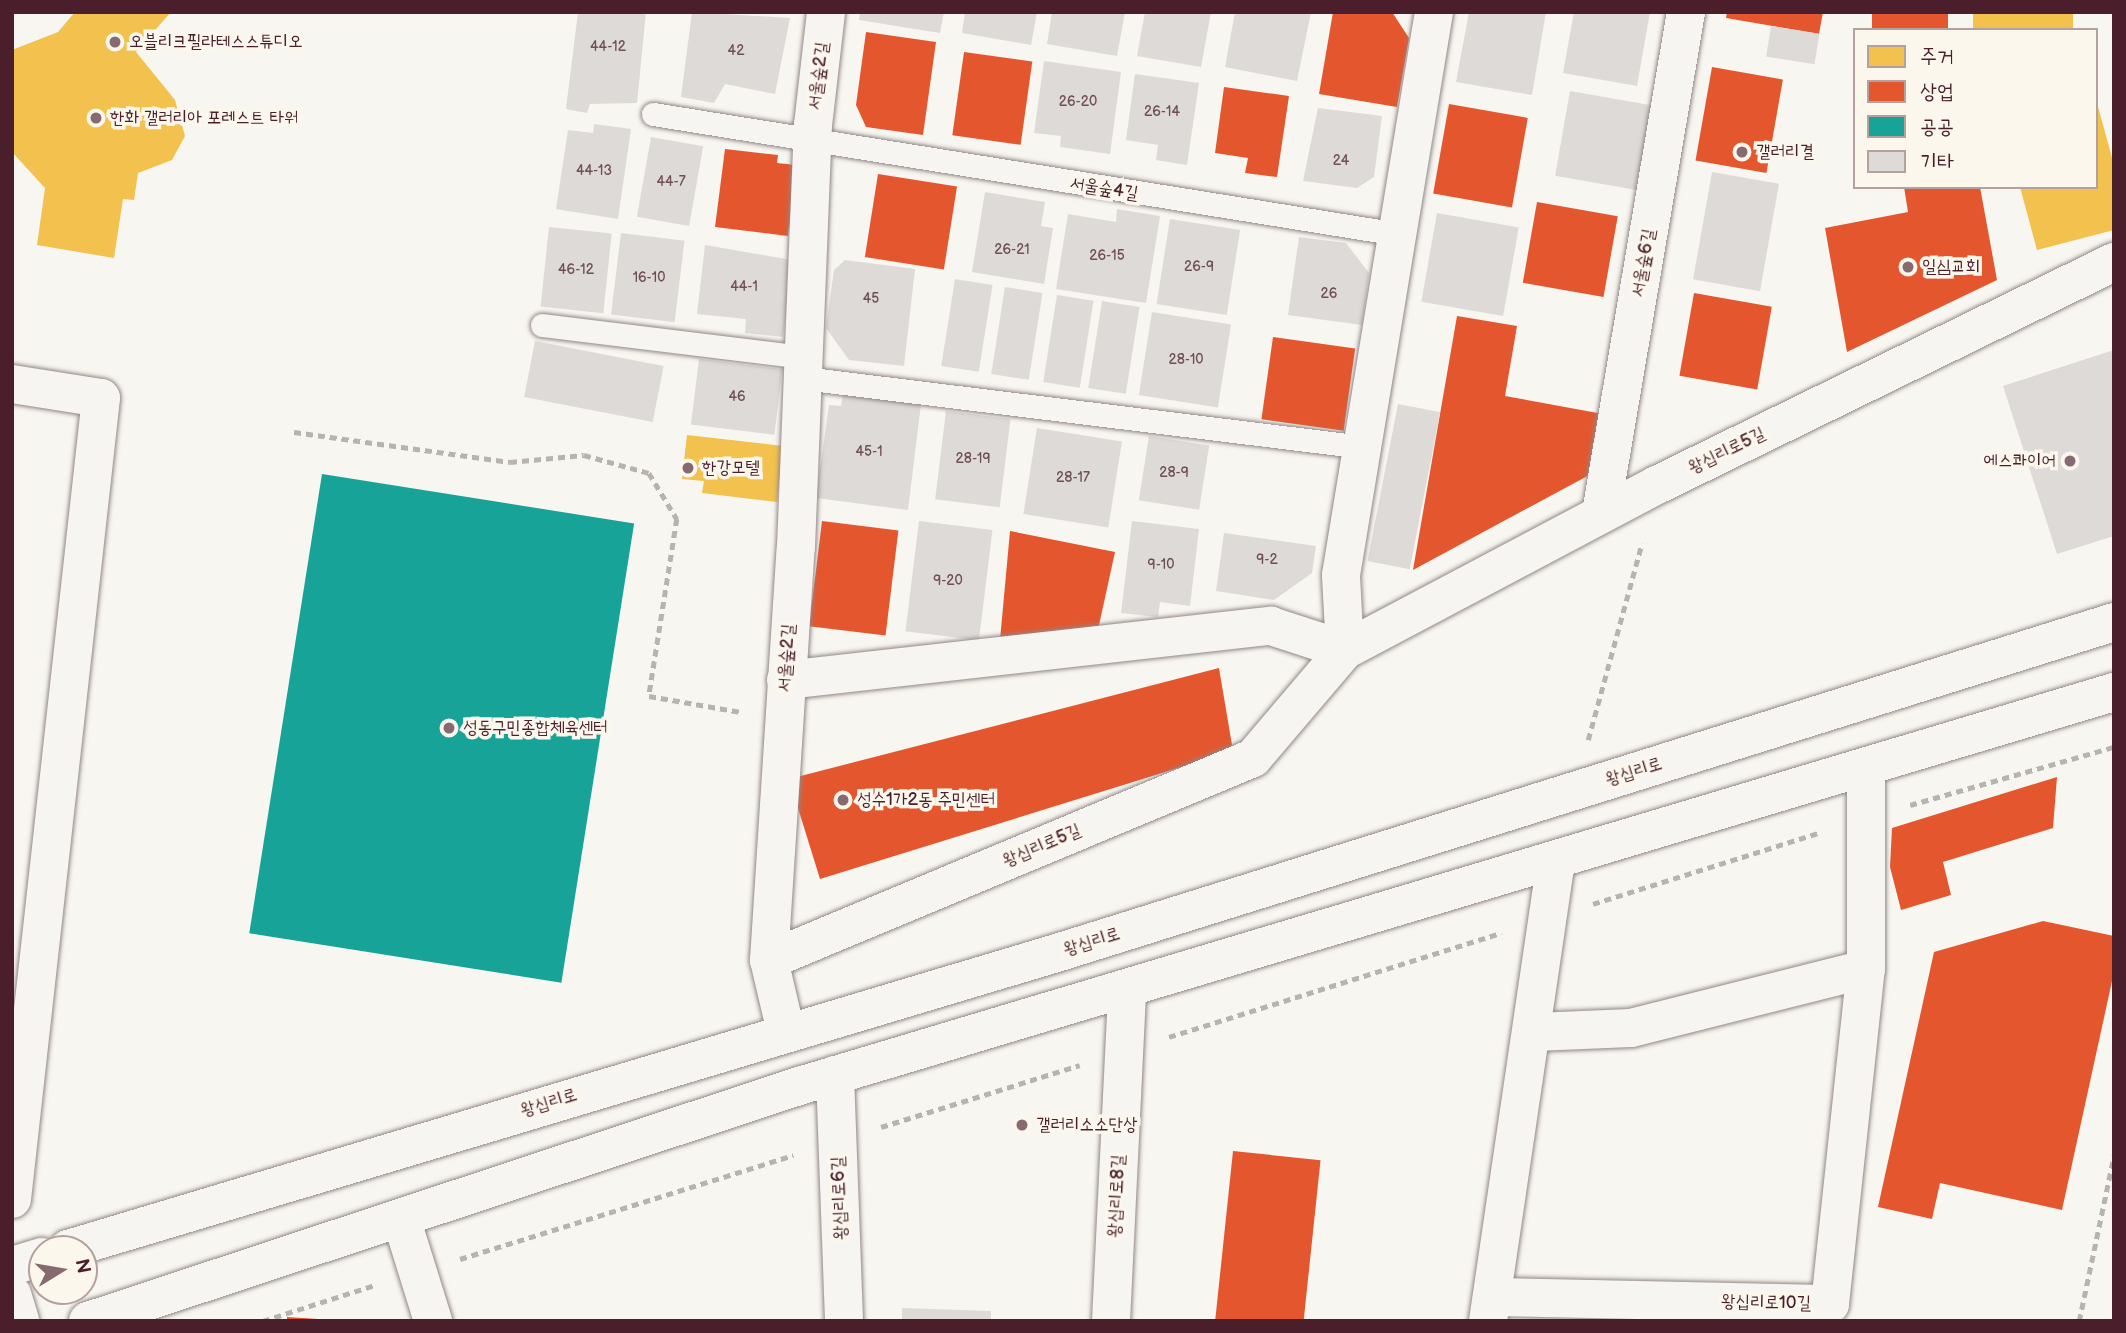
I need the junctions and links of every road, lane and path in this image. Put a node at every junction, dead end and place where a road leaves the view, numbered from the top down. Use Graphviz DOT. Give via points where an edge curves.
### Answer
graph roads {
  1 [pos="826,12"];
  2 [pos="1434,12"];
  3 [pos="1686,12"];
  4 [pos="653,114"];
  5 [pos="812,141"];
  6 [pos="1398,234"];
  7 [pos="2114,262"];
  8 [pos="542,326"];
  9 [pos="803,368"];
  10 [pos="12,384"];
  11 [pos="295,432"];
  12 [pos="1363,447"];
  13 [pos="1657,485"];
  14 [pos="1601,513"];
  15 [pos="2114,622"];
  16 [pos="1345,650"];
  17 [pos="786,680"];
  18 [pos="2114,692"];
  19 [pos="783,719"];
  20 [pos="2114,747"];
  21 [pos="1867,767"];
  22 [pos="1574,791"];
  23 [pos="1868,818"];
  24 [pos="1556,860"];
  25 [pos="1549,918"];
  26 [pos="769,960"];
  27 [pos="1866,969"];
  28 [pos="1127,988"];
  29 [pos="786,1032"];
  30 [pos="1535,1032"];
  31 [pos="1124,1051"];
  32 [pos="835,1075"];
  33 [pos="838,1141"];
  34 [pos="2114,1155"];
  35 [pos="12,1199"];
  36 [pos="401,1218"];
  37 [pos="98,1240"];
  38 [pos="418,1272"];
  39 [pos="12,1294"];
  40 [pos="1490,1309"];
  41 [pos="20,1321"];
  42 [pos="88,1321"];
  43 [pos="262,1321"];
  44 [pos="433,1321"];
  45 [pos="844,1321"];
  46 [pos="1111,1321"];
  47 [pos="2079,1321"];
  1 -- 5 [label="street, 서울숲2길"];
  2 -- 6 [label="street"];
  3 -- 14 [label="street, 서울숲6길"];
  4 -- 5 [label="lane"];
  5 -- 6 [label="lane, 서울숲4길"];
  5 -- 9 [label="street, 서울숲2길"];
  6 -- 12 [label="street"];
  7 -- 13 [label="street, 왕십리로5길"];
  8 -- 9 [label="lane"];
  9 -- 12 [label="lane"];
  9 -- 17 [label="street, 서울숲2길"];
  10 -- 35 [label="street" via="102,398"];
  11 -- 19 [label="path" via="510,462 584,455 649,473 677,519 649,696"];
  12 -- 16 [label="street" via="1341,575"];
  13 -- 14 [label="street, 왕십리로5길"];
  13 -- 22 [label="path"];
  14 -- 16 [label="street, 왕십리로5길"];
  15 -- 22 [label="street, 왕십리로"];
  16 -- 17 [label="street" via="1271,626 934,668"];
  16 -- 26 [label="street, 왕십리로5길" via="1253,758"];
  17 -- 19 [label="street, 서울숲2길"];
  18 -- 21 [label="street"];
  19 -- 26 [label="street, 서울숲2길"];
  20 -- 23 [label="path"];
  21 -- 23 [label="street, 왕십리로10길"];
  21 -- 24 [label="street"];
  22 -- 29 [label="street, 왕십리로"];
  23 -- 25 [label="path"];
  23 -- 27 [label="street, 왕십리로10길"];
  24 -- 25 [label="street, 왕십리로10길"];
  24 -- 28 [label="street"];
  25 -- 30 [label="street, 왕십리로10길"];
  25 -- 31 [label="path"];
  26 -- 29 [label="street"];
  27 -- 30 [label="street" via="1631,1028"];
  27 -- 40 [label="street, 왕십리로10길" via="1830,1304"];
  28 -- 31 [label="street, 왕십리로8길"];
  28 -- 32 [label="street"];
  29 -- 37 [label="street, 왕십리로"];
  30 -- 40 [label="street, 왕십리로10길"];
  31 -- 33 [label="path"];
  31 -- 46 [label="street, 왕십리로8길"];
  32 -- 33 [label="street, 왕십리로6길"];
  32 -- 36 [label="street"];
  33 -- 38 [label="path"];
  33 -- 45 [label="street, 왕십리로6길"];
  34 -- 47 [label="path"];
  36 -- 38 [label="street"];
  36 -- 42 [label="street"];
  38 -- 43 [label="path"];
  38 -- 44 [label="street"];
  39 -- 41 [label="street"];
}
